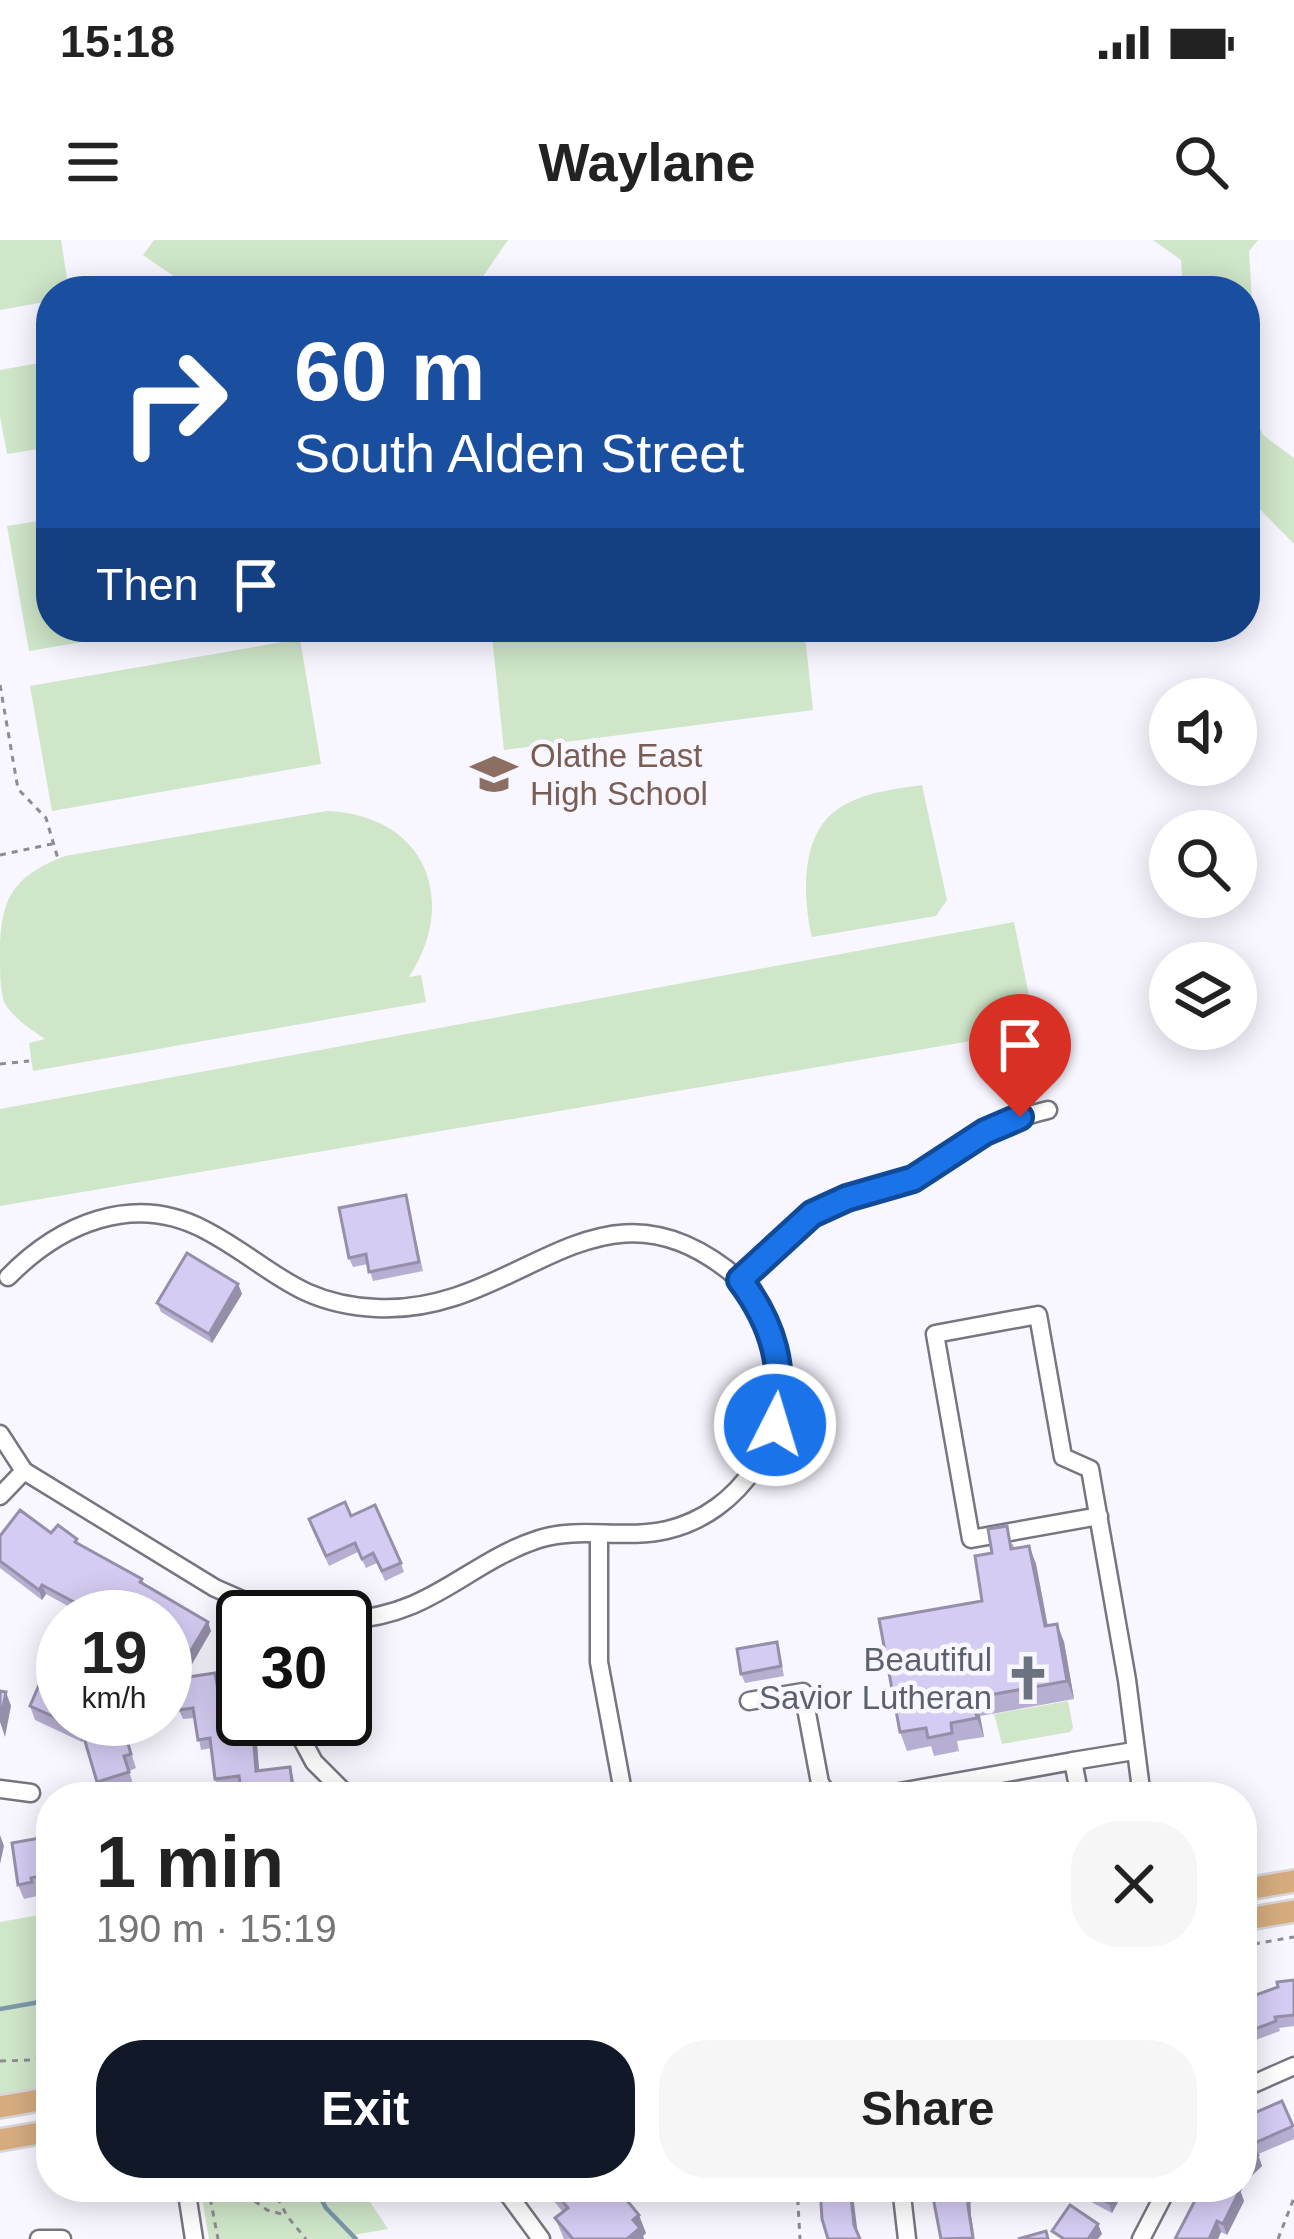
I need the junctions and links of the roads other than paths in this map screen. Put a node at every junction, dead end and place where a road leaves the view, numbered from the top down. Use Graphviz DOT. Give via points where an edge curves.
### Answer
graph roads {
  1 [pos="1048,1110"];
  2 [pos="740,1280"];
  3 [pos="3,1281"];
  4 [pos="0,1434"];
  5 [pos="24,1471"];
  6 [pos="0,1496"];
  7 [pos="1099,1516"];
  8 [pos="599,1534"];
  9 [pos="220,1590"];
  10 [pos="372,1614"];
  11 [pos="749,1701"];
  12 [pos="305,1746"];
  13 [pos="1134,1750"];
  14 [pos="1073,1761"];
  15 [pos="335,1782"];
  16 [pos="621,1782"];
  17 [pos="820,1782"];
  18 [pos="956,1782"];
  19 [pos="1076,1782"];
  20 [pos="1139,1782"];
  21 [pos="0,1789"];
  22 [pos="31,1793"];
  23 [pos="1294,1881"];
  24 [pos="1257,1887"];
  25 [pos="1294,1911"];
  26 [pos="1257,1917"];
  27 [pos="1294,2066"];
  28 [pos="1257,2083"];
  29 [pos="36,2101"];
  30 [pos="0,2107"];
  31 [pos="36,2134"];
  32 [pos="0,2140"];
  33 [pos="188,2202"];
  34 [pos="514,2202"];
  35 [pos="903,2202"];
  36 [pos="1160,2202"];
  37 [pos="39,2239"];
  38 [pos="62,2239"];
  39 [pos="194,2239"];
  40 [pos="541,2239"];
  41 [pos="907,2239"];
  42 [pos="1141,2239"];
  1 -- 2 [label="street" via="985,1132 913,1179 831,1204"];
  2 -- 3 [label="street" via="695,1247 623,1232 577,1241 455,1299 403,1309 350,1306 276,1279 184,1221 131,1214 69,1230"];
  2 -- 8 [label="street" via="769,1326 779,1362 775,1425 760,1459 726,1501 694,1521 650,1534"];
  4 -- 5 [label="street"];
  5 -- 6 [label="street"];
  5 -- 9 [label="street"];
  7 -- 7 [label="street" via="1090,1468 1063,1457 1038,1315 935,1334 971,1539"];
  7 -- 13 [label="street"];
  8 -- 10 [label="street" via="543,1537 424,1602"];
  8 -- 16 [label="street" via="598,1662"];
  11 -- 17 [label="street" via="803,1692"];
  12 -- 15 [label="street"];
  13 -- 14 [label="street"];
  13 -- 20 [label="street"];
  14 -- 18 [label="street"];
  14 -- 19 [label="street"];
  21 -- 22 [label="street"];
  23 -- 24 [label="main road"];
  25 -- 26 [label="main road"];
  27 -- 28 [label="street"];
  29 -- 30 [label="main road"];
  31 -- 32 [label="main road"];
  33 -- 39 [label="street"];
  34 -- 40 [label="street"];
  35 -- 41 [label="street"];
  36 -- 42 [label="street"];
  37 -- 38 [label="street"];
}
